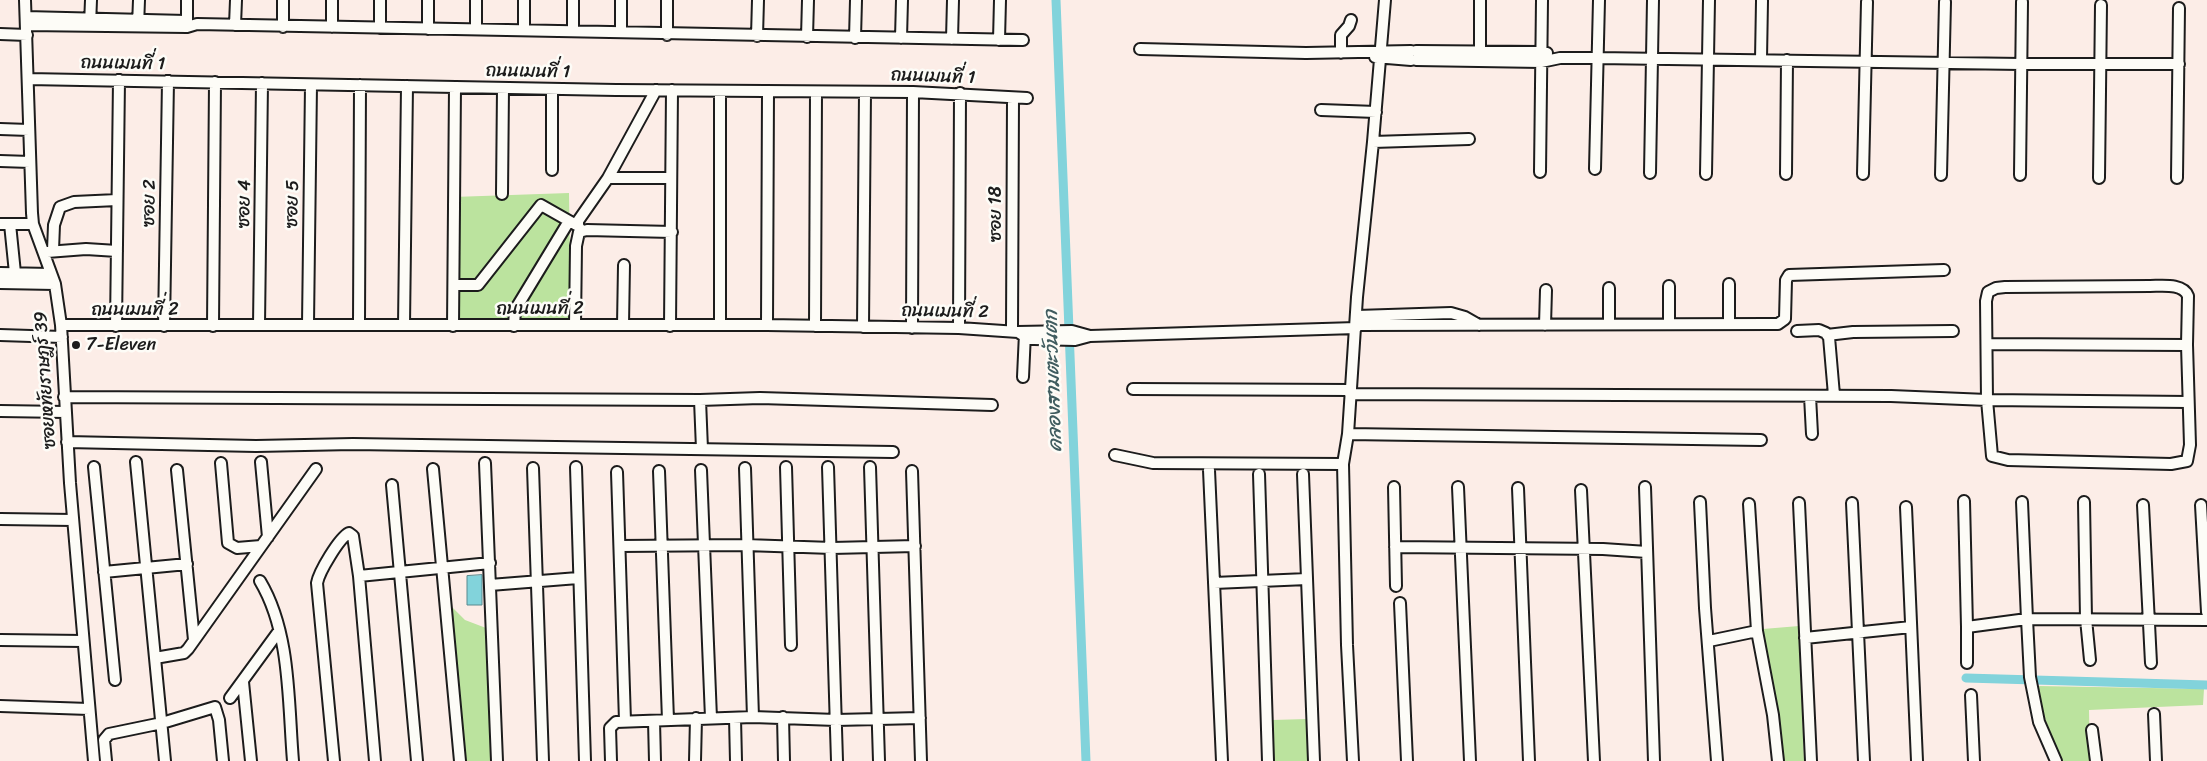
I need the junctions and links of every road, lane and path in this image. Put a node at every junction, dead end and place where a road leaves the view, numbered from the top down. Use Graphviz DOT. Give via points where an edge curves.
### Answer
graph roads {
  1 [pos="25,0"];
  2 [pos="90,0"];
  3 [pos="139,0"];
  4 [pos="187,0"];
  5 [pos="236,0"];
  6 [pos="283,0"];
  7 [pos="332,0"];
  8 [pos="380,0"];
  9 [pos="428,0"];
  10 [pos="476,0"];
  11 [pos="524,0"];
  12 [pos="573,0"];
  13 [pos="621,0"];
  14 [pos="667,0"];
  15 [pos="758,0"];
  16 [pos="808,0"];
  17 [pos="856,0"];
  18 [pos="902,0"];
  19 [pos="953,0"];
  20 [pos="1000,0"];
  21 [pos="1385,0"];
  22 [pos="1480,0"];
  23 [pos="1542,0"];
  24 [pos="1599,0"];
  25 [pos="1653,0"];
  26 [pos="1708,0"];
  27 [pos="1762,1"];
  28 [pos="1867,2"];
  29 [pos="1945,2"];
  30 [pos="2022,2"];
  31 [pos="2101,5"];
  32 [pos="2178,8"];
  33 [pos="1352,20"];
  34 [pos="90,22"];
  35 [pos="138,23"];
  36 [pos="190,24"];
  37 [pos="27,25"];
  38 [pos="235,26"];
  39 [pos="282,26"];
  40 [pos="332,27"];
  41 [pos="380,28"];
  42 [pos="428,29"];
  43 [pos="476,29"];
  44 [pos="524,29"];
  45 [pos="573,30"];
  46 [pos="621,32"];
  47 [pos="0,34"];
  48 [pos="666,34"];
  49 [pos="757,36"];
  50 [pos="807,37"];
  51 [pos="855,38"];
  52 [pos="901,38"];
  53 [pos="952,39"];
  54 [pos="999,40"];
  55 [pos="1023,40"];
  56 [pos="1140,49"];
  57 [pos="1480,51"];
  58 [pos="1341,53"];
  59 [pos="1380,55"];
  60 [pos="1414,55"];
  61 [pos="1541,57"];
  62 [pos="1597,58"];
  63 [pos="1652,59"];
  64 [pos="1708,59"];
  65 [pos="1761,59"];
  66 [pos="1787,60"];
  67 [pos="1866,62"];
  68 [pos="1943,62"];
  69 [pos="2021,64"];
  70 [pos="2100,64"];
  71 [pos="2179,64"];
  72 [pos="28,79"];
  73 [pos="119,80"];
  74 [pos="168,82"];
  75 [pos="215,82"];
  76 [pos="262,83"];
  77 [pos="311,85"];
  78 [pos="360,85"];
  79 [pos="407,86"];
  80 [pos="455,87"];
  81 [pos="503,88"];
  82 [pos="552,89"];
  83 [pos="656,90"];
  84 [pos="672,90"];
  85 [pos="720,91"];
  86 [pos="768,91"];
  87 [pos="816,92"];
  88 [pos="864,92"];
  89 [pos="913,92"];
  90 [pos="960,94"];
  91 [pos="1012,98"];
  92 [pos="1027,98"];
  93 [pos="1321,110"];
  94 [pos="1376,112"];
  95 [pos="0,129"];
  96 [pos="29,130"];
  97 [pos="1469,139"];
  98 [pos="1373,142"];
  99 [pos="0,161"];
  100 [pos="30,162"];
  101 [pos="1595,169"];
  102 [pos="552,170"];
  103 [pos="1540,172"];
  104 [pos="1650,173"];
  105 [pos="1706,174"];
  106 [pos="1786,174"];
  107 [pos="1863,174"];
  108 [pos="1941,175"];
  109 [pos="2020,175"];
  110 [pos="608,178"];
  111 [pos="671,178"];
  112 [pos="2099,178"];
  113 [pos="2177,178"];
  114 [pos="502,194"];
  115 [pos="117,200"];
  116 [pos="5,224"];
  117 [pos="33,224"];
  118 [pos="576,226"];
  119 [pos="672,232"];
  120 [pos="49,251"];
  121 [pos="117,251"];
  122 [pos="624,265"];
  123 [pos="1944,270"];
  124 [pos="0,273"];
  125 [pos="15,273"];
  126 [pos="51,274"];
  127 [pos="0,283"];
  128 [pos="55,284"];
  129 [pos="1728,284"];
  130 [pos="454,285"];
  131 [pos="1669,286"];
  132 [pos="1609,288"];
  133 [pos="1546,290"];
  134 [pos="1356,323"];
  135 [pos="308,324"];
  136 [pos="359,324"];
  137 [pos="1609,324"];
  138 [pos="1669,324"];
  139 [pos="1729,324"];
  140 [pos="61,325"];
  141 [pos="259,325"];
  142 [pos="404,325"];
  143 [pos="575,325"];
  144 [pos="623,325"];
  145 [pos="720,325"];
  146 [pos="767,325"];
  147 [pos="1545,325"];
  148 [pos="116,326"];
  149 [pos="164,326"];
  150 [pos="213,326"];
  151 [pos="453,326"];
  152 [pos="514,326"];
  153 [pos="670,326"];
  154 [pos="815,326"];
  155 [pos="863,327"];
  156 [pos="912,328"];
  157 [pos="959,328"];
  158 [pos="1797,331"];
  159 [pos="1953,331"];
  160 [pos="1020,333"];
  161 [pos="0,335"];
  162 [pos="1828,335"];
  163 [pos="62,337"];
  164 [pos="1988,344"];
  165 [pos="2187,345"];
  166 [pos="1023,377"];
  167 [pos="1133,389"];
  168 [pos="1350,392"];
  169 [pos="1834,395"];
  170 [pos="1810,396"];
  171 [pos="64,397"];
  172 [pos="700,400"];
  173 [pos="1987,400"];
  174 [pos="2188,402"];
  175 [pos="992,405"];
  176 [pos="0,410"];
  177 [pos="65,412"];
  178 [pos="1348,434"];
  179 [pos="1812,434"];
  180 [pos="1761,440"];
  181 [pos="67,442"];
  182 [pos="702,449"];
  183 [pos="893,452"];
  184 [pos="1115,455"];
  185 [pos="136,462"];
  186 [pos="261,462"];
  187 [pos="221,463"];
  188 [pos="485,463"];
  189 [pos="1344,464"];
  190 [pos="94,467"];
  191 [pos="786,467"];
  192 [pos="870,467"];
  193 [pos="534,468"];
  194 [pos="576,468"];
  195 [pos="745,468"];
  196 [pos="828,468"];
  197 [pos="316,469"];
  198 [pos="433,469"];
  199 [pos="177,470"];
  200 [pos="701,470"];
  201 [pos="1209,470"];
  202 [pos="659,471"];
  203 [pos="912,471"];
  204 [pos="617,472"];
  205 [pos="1259,474"];
  206 [pos="1303,474"];
  207 [pos="392,486"];
  208 [pos="1394,487"];
  209 [pos="1458,487"];
  210 [pos="1645,487"];
  211 [pos="1518,488"];
  212 [pos="1581,490"];
  213 [pos="1964,501"];
  214 [pos="1700,502"];
  215 [pos="2022,502"];
  216 [pos="2084,502"];
  217 [pos="1799,503"];
  218 [pos="1852,503"];
  219 [pos="1749,504"];
  220 [pos="2143,505"];
  221 [pos="2201,505"];
  222 [pos="1906,506"];
  223 [pos="0,518"];
  224 [pos="73,520"];
  225 [pos="264,541"];
  226 [pos="704,545"];
  227 [pos="746,545"];
  228 [pos="620,546"];
  229 [pos="789,546"];
  230 [pos="915,546"];
  231 [pos="662,547"];
  232 [pos="873,547"];
  233 [pos="1395,547"];
  234 [pos="832,548"];
  235 [pos="1460,548"];
  236 [pos="1584,549"];
  237 [pos="1520,550"];
  238 [pos="1647,552"];
  239 [pos="490,563"];
  240 [pos="187,564"];
  241 [pos="146,568"];
  242 [pos="441,568"];
  243 [pos="104,572"];
  244 [pos="400,572"];
  245 [pos="359,576"];
  246 [pos="578,578"];
  247 [pos="1307,579"];
  248 [pos="260,581"];
  249 [pos="537,581"];
  250 [pos="1261,581"];
  251 [pos="1214,583"];
  252 [pos="490,585"];
  253 [pos="1396,586"];
  254 [pos="1400,602"];
  255 [pos="2207,612"];
  256 [pos="2027,619"];
  257 [pos="2086,619"];
  258 [pos="2148,620"];
  259 [pos="2207,620"];
  260 [pos="1911,627"];
  261 [pos="1967,627"];
  262 [pos="279,631"];
  263 [pos="1757,631"];
  264 [pos="1857,633"];
  265 [pos="1805,638"];
  266 [pos="0,640"];
  267 [pos="194,640"];
  268 [pos="83,641"];
  269 [pos="1709,641"];
  270 [pos="791,646"];
  271 [pos="155,658"];
  272 [pos="2090,660"];
  273 [pos="1967,663"];
  274 [pos="2151,663"];
  275 [pos="115,680"];
  276 [pos="243,682"];
  277 [pos="1971,695"];
  278 [pos="230,698"];
  279 [pos="0,706"];
  280 [pos="89,709"];
  281 [pos="2154,714"];
  282 [pos="753,716"];
  283 [pos="783,717"];
  284 [pos="696,718"];
  285 [pos="710,718"];
  286 [pos="735,718"];
  287 [pos="920,718"];
  288 [pos="879,719"];
  289 [pos="668,720"];
  290 [pos="836,720"];
  291 [pos="625,721"];
  292 [pos="654,722"];
  293 [pos="162,723"];
  294 [pos="2092,730"];
  295 [pos="94,761"];
  296 [pos="106,761"];
  297 [pos="165,761"];
  298 [pos="223,761"];
  299 [pos="251,761"];
  300 [pos="293,761"];
  301 [pos="334,761"];
  302 [pos="375,761"];
  303 [pos="417,761"];
  304 [pos="460,761"];
  305 [pos="497,761"];
  306 [pos="543,761"];
  307 [pos="585,761"];
  308 [pos="611,761"];
  309 [pos="654,761"];
  310 [pos="696,761"];
  311 [pos="736,761"];
  312 [pos="784,761"];
  313 [pos="838,761"];
  314 [pos="880,761"];
  315 [pos="921,761"];
  316 [pos="1222,761"];
  317 [pos="1268,761"];
  318 [pos="1314,761"];
  319 [pos="1353,761"];
  320 [pos="1407,761"];
  321 [pos="1470,761"];
  322 [pos="1529,761"];
  323 [pos="1594,761"];
  324 [pos="1654,761"];
  325 [pos="1717,761"];
  326 [pos="1778,761"];
  327 [pos="1811,761"];
  328 [pos="1864,761"];
  329 [pos="1917,761"];
  330 [pos="1974,761"];
  331 [pos="2056,761"];
  332 [pos="2096,761"];
  333 [pos="2156,761"];
  1 -- 37 [label="street, ซอยหทัยราษฎร์ 39"];
  2 -- 34 [label="street"];
  3 -- 35 [label="street"];
  4 -- 36 [label="street"];
  5 -- 38 [label="street"];
  6 -- 39 [label="street"];
  7 -- 40 [label="street"];
  8 -- 41 [label="street"];
  9 -- 42 [label="street"];
  10 -- 43 [label="street"];
  11 -- 44 [label="street"];
  12 -- 45 [label="street"];
  13 -- 46 [label="street"];
  14 -- 48 [label="street"];
  15 -- 49 [label="street"];
  16 -- 50 [label="street"];
  17 -- 51 [label="street"];
  18 -- 52 [label="street"];
  19 -- 53 [label="street"];
  20 -- 54 [label="street"];
  21 -- 59 [label="street"];
  22 -- 57 [label="street"];
  23 -- 61 [label="street"];
  24 -- 62 [label="street"];
  25 -- 63 [label="street"];
  26 -- 64 [label="street"];
  27 -- 65 [label="street"];
  28 -- 67 [label="street"];
  29 -- 68 [label="street"];
  30 -- 69 [label="street"];
  31 -- 70 [label="street"];
  32 -- 71 [label="street"];
  33 -- 58 [label="street" via="1341,35"];
  34 -- 35 [label="street"];
  34 -- 37 [label="street"];
  35 -- 36 [label="street"];
  36 -- 38 [label="street"];
  37 -- 47 [label="street"];
  37 -- 72 [label="street, ซอยหทัยราษฎร์ 39"];
  38 -- 39 [label="street"];
  39 -- 40 [label="street"];
  40 -- 41 [label="street"];
  41 -- 42 [label="street"];
  42 -- 43 [label="street"];
  43 -- 44 [label="street"];
  44 -- 45 [label="street"];
  45 -- 46 [label="street"];
  46 -- 48 [label="street"];
  48 -- 49 [label="street"];
  49 -- 50 [label="street"];
  50 -- 51 [label="street"];
  51 -- 52 [label="street"];
  52 -- 53 [label="street"];
  53 -- 54 [label="street"];
  54 -- 55 [label="street"];
  56 -- 58 [label="street"];
  57 -- 60 [label="street"];
  57 -- 61 [label="street"];
  58 -- 59 [label="street"];
  59 -- 60 [label="street"];
  59 -- 94 [label="street"];
  60 -- 61 [label="street"];
  61 -- 62 [label="street"];
  61 -- 103 [label="street"];
  62 -- 63 [label="street"];
  62 -- 101 [label="street"];
  63 -- 64 [label="street"];
  63 -- 104 [label="street"];
  64 -- 65 [label="street"];
  64 -- 105 [label="street"];
  65 -- 66 [label="street"];
  66 -- 67 [label="street"];
  66 -- 106 [label="street"];
  67 -- 68 [label="street"];
  67 -- 107 [label="street"];
  68 -- 69 [label="street"];
  68 -- 108 [label="street"];
  69 -- 70 [label="street"];
  69 -- 109 [label="street"];
  70 -- 71 [label="street"];
  70 -- 112 [label="street"];
  71 -- 113 [label="street"];
  72 -- 73 [label="street, ถนนเมนที่ 1"];
  72 -- 96 [label="street, ซอยหทัยราษฎร์ 39"];
  73 -- 74 [label="street, ถนนเมนที่ 1"];
  73 -- 115 [label="street"];
  74 -- 75 [label="street, ถนนเมนที่ 1"];
  74 -- 149 [label="street, ซอย 2"];
  75 -- 76 [label="street, ถนนเมนที่ 1"];
  75 -- 150 [label="street"];
  76 -- 77 [label="street, ถนนเมนที่ 1"];
  76 -- 141 [label="street, ซอย 4"];
  77 -- 78 [label="street, ถนนเมนที่ 1"];
  77 -- 135 [label="street, ซอย 5"];
  78 -- 79 [label="street, ถนนเมนที่ 1"];
  78 -- 136 [label="street"];
  79 -- 80 [label="street, ถนนเมนที่ 1"];
  79 -- 142 [label="street"];
  80 -- 81 [label="street, ถนนเมนที่ 1"];
  80 -- 130 [label="street"];
  81 -- 82 [label="street, ถนนเมนที่ 1"];
  81 -- 114 [label="street"];
  82 -- 83 [label="street, ถนนเมนที่ 1"];
  82 -- 102 [label="street"];
  83 -- 84 [label="street, ถนนเมนที่ 1"];
  83 -- 110 [label="street"];
  84 -- 85 [label="street, ถนนเมนที่ 1"];
  84 -- 111 [label="street"];
  85 -- 86 [label="street, ถนนเมนที่ 1"];
  85 -- 145 [label="street"];
  86 -- 87 [label="street, ถนนเมนที่ 1"];
  86 -- 146 [label="street"];
  87 -- 88 [label="street, ถนนเมนที่ 1"];
  87 -- 154 [label="street"];
  88 -- 89 [label="street, ถนนเมนที่ 1"];
  88 -- 155 [label="street"];
  89 -- 90 [label="street, ถนนเมนที่ 1"];
  89 -- 156 [label="street"];
  90 -- 91 [label="street, ถนนเมนที่ 1"];
  90 -- 157 [label="street"];
  91 -- 92 [label="street, ถนนเมนที่ 1"];
  91 -- 160 [label="street, ซอย 18"];
  93 -- 94 [label="street"];
  94 -- 98 [label="street"];
  95 -- 96 [label="street"];
  96 -- 100 [label="street, ซอยหทัยราษฎร์ 39"];
  97 -- 98 [label="street"];
  98 -- 134 [label="street"];
  99 -- 100 [label="street"];
  100 -- 117 [label="street, ซอยหทัยราษฎร์ 39"];
  110 -- 111 [label="street"];
  110 -- 118 [label="street"];
  111 -- 119 [label="street"];
  115 -- 120 [label="street" via="74,202 60,207"];
  115 -- 121 [label="street"];
  116 -- 117 [label="street"];
  116 -- 125 [label="street"];
  117 -- 120 [label="street, ซอยหทัยราษฎร์ 39"];
  118 -- 119 [label="street"];
  118 -- 130 [label="street" via="541,205 478,285"];
  118 -- 143 [label="street"];
  118 -- 152 [label="street" via="516,310"];
  119 -- 153 [label="street"];
  120 -- 121 [label="street"];
  120 -- 126 [label="street, ซอยหทัยราษฎร์ 39"];
  121 -- 148 [label="street"];
  122 -- 144 [label="street"];
  123 -- 139 [label="street" via="1789,275 1786,280 1785,319 1778,324"];
  124 -- 125 [label="street"];
  125 -- 126 [label="street"];
  126 -- 128 [label="street, ซอยหทัยราษฎร์ 39"];
  127 -- 128 [label="street"];
  128 -- 140 [label="street, ซอยหทัยราษฎร์ 39"];
  129 -- 139 [label="street"];
  130 -- 151 [label="street"];
  131 -- 138 [label="street"];
  132 -- 137 [label="street"];
  133 -- 147 [label="street"];
  134 -- 147 [label="street, ถนนเมนที่ 2" via="1451,314 1480,325"];
  134 -- 160 [label="street, ถนนเมนที่ 2" via="1054,335 1030,339"];
  134 -- 168 [label="street"];
  135 -- 136 [label="street, ถนนเมนที่ 2"];
  135 -- 141 [label="street, ถนนเมนที่ 2"];
  136 -- 142 [label="street, ถนนเมนที่ 2"];
  137 -- 138 [label="street"];
  137 -- 147 [label="street"];
  138 -- 139 [label="street"];
  140 -- 148 [label="street, ถนนเมนที่ 2"];
  140 -- 163 [label="street, ซอยหทัยราษฎร์ 39"];
  141 -- 150 [label="street, ถนนเมนที่ 2"];
  142 -- 151 [label="street, ถนนเมนที่ 2"];
  143 -- 144 [label="street, ถนนเมนที่ 2"];
  143 -- 152 [label="street, ถนนเมนที่ 2"];
  144 -- 153 [label="street, ถนนเมนที่ 2"];
  145 -- 146 [label="street, ถนนเมนที่ 2"];
  145 -- 153 [label="street, ถนนเมนที่ 2"];
  146 -- 154 [label="street, ถนนเมนที่ 2"];
  148 -- 149 [label="street, ถนนเมนที่ 2"];
  149 -- 150 [label="street, ถนนเมนที่ 2"];
  151 -- 152 [label="street, ถนนเมนที่ 2"];
  154 -- 155 [label="street, ถนนเมนที่ 2"];
  155 -- 156 [label="street, ถนนเมนที่ 2"];
  156 -- 157 [label="street, ถนนเมนที่ 2"];
  157 -- 160 [label="street, ถนนเมนที่ 2"];
  158 -- 162 [label="street" via="1819,330"];
  159 -- 162 [label="street" via="1837,332"];
  160 -- 166 [label="street, ซอย 18"];
  161 -- 163 [label="street"];
  162 -- 169 [label="street"];
  163 -- 171 [label="street, ซอยหทัยราษฎร์ 39"];
  164 -- 165 [label="street"];
  164 -- 165 [label="street" via="1986,301 1988,292 1996,288 2150,286 2180,288 2186,292 2189,306"];
  164 -- 173 [label="street"];
  165 -- 174 [label="street"];
  167 -- 168 [label="street"];
  168 -- 170 [label="street"];
  168 -- 178 [label="street"];
  169 -- 170 [label="street"];
  169 -- 173 [label="street"];
  170 -- 179 [label="street"];
  171 -- 172 [label="street"];
  171 -- 177 [label="street, ซอยหทัยราษฎร์ 39"];
  172 -- 175 [label="street" via="760,398"];
  172 -- 182 [label="street"];
  173 -- 174 [label="street"];
  173 -- 174 [label="street" via="1990,447 1992,456 1999,460 2172,464 2187,461 2189,454"];
  176 -- 177 [label="street"];
  177 -- 181 [label="street, ซอยหทัยราษฎร์ 39"];
  178 -- 180 [label="street"];
  178 -- 189 [label="street"];
  181 -- 182 [label="street"];
  181 -- 224 [label="street, ซอยหทัยราษฎร์ 39"];
  182 -- 183 [label="street"];
  184 -- 189 [label="street" via="1154,463"];
  185 -- 241 [label="street"];
  186 -- 225 [label="street"];
  187 -- 225 [label="street" via="228,543 236,548"];
  188 -- 239 [label="street"];
  189 -- 319 [label="street"];
  190 -- 243 [label="street"];
  191 -- 229 [label="street"];
  192 -- 232 [label="street"];
  193 -- 249 [label="street"];
  194 -- 246 [label="street"];
  195 -- 227 [label="street"];
  196 -- 234 [label="street"];
  197 -- 225 [label="street"];
  198 -- 242 [label="street"];
  199 -- 240 [label="street"];
  200 -- 226 [label="street"];
  201 -- 251 [label="street"];
  202 -- 231 [label="street"];
  203 -- 230 [label="street"];
  204 -- 228 [label="street"];
  205 -- 250 [label="street"];
  206 -- 247 [label="street"];
  207 -- 244 [label="street"];
  208 -- 233 [label="street"];
  209 -- 235 [label="street"];
  210 -- 238 [label="street"];
  211 -- 237 [label="street"];
  212 -- 236 [label="street"];
  213 -- 261 [label="street"];
  214 -- 269 [label="street"];
  215 -- 256 [label="street"];
  216 -- 257 [label="street"];
  217 -- 265 [label="street"];
  218 -- 264 [label="street"];
  219 -- 263 [label="street"];
  220 -- 258 [label="street"];
  221 -- 255 [label="street"];
  222 -- 260 [label="street"];
  223 -- 224 [label="street"];
  224 -- 268 [label="street, ซอยหทัยราษฎร์ 39"];
  225 -- 267 [label="street"];
  226 -- 227 [label="street"];
  226 -- 231 [label="street"];
  226 -- 285 [label="street"];
  227 -- 229 [label="street"];
  227 -- 282 [label="street"];
  228 -- 231 [label="street"];
  228 -- 291 [label="street"];
  229 -- 234 [label="street"];
  229 -- 270 [label="street"];
  230 -- 232 [label="street"];
  230 -- 287 [label="street"];
  231 -- 289 [label="street"];
  232 -- 234 [label="street"];
  232 -- 288 [label="street"];
  233 -- 235 [label="street"];
  233 -- 253 [label="street"];
  234 -- 290 [label="street"];
  235 -- 237 [label="street"];
  235 -- 321 [label="street"];
  236 -- 237 [label="street"];
  236 -- 238 [label="street"];
  236 -- 323 [label="street"];
  237 -- 322 [label="street"];
  238 -- 324 [label="street"];
  239 -- 242 [label="street"];
  239 -- 252 [label="street"];
  240 -- 241 [label="street"];
  240 -- 267 [label="street"];
  241 -- 243 [label="street"];
  241 -- 271 [label="street"];
  242 -- 244 [label="street"];
  242 -- 304 [label="street"];
  243 -- 275 [label="street"];
  244 -- 245 [label="street"];
  244 -- 303 [label="street"];
  245 -- 301 [label="street" via="353,536 349,533 318,576 317,583"];
  245 -- 302 [label="street"];
  246 -- 249 [label="street"];
  246 -- 307 [label="street"];
  247 -- 250 [label="street"];
  247 -- 318 [label="street"];
  248 -- 262 [label="street"];
  249 -- 252 [label="street"];
  249 -- 306 [label="street"];
  250 -- 251 [label="street"];
  250 -- 317 [label="street"];
  251 -- 316 [label="street"];
  252 -- 305 [label="street"];
  254 -- 320 [label="street"];
  256 -- 257 [label="street"];
  256 -- 261 [label="street"];
  256 -- 331 [label="street" via="2030,677 2039,722"];
  257 -- 258 [label="street"];
  257 -- 272 [label="street"];
  258 -- 259 [label="street"];
  258 -- 274 [label="street"];
  260 -- 264 [label="street"];
  260 -- 329 [label="street"];
  261 -- 273 [label="street"];
  262 -- 276 [label="street"];
  262 -- 300 [label="street" via="284,649"];
  263 -- 269 [label="street"];
  263 -- 326 [label="street"];
  264 -- 265 [label="street"];
  264 -- 328 [label="street"];
  265 -- 327 [label="street"];
  266 -- 268 [label="street"];
  267 -- 271 [label="street" via="184,653"];
  268 -- 280 [label="street, ซอยหทัยราษฎร์ 39"];
  269 -- 325 [label="street"];
  271 -- 293 [label="street"];
  276 -- 278 [label="street"];
  276 -- 299 [label="street"];
  277 -- 330 [label="street"];
  279 -- 280 [label="street"];
  280 -- 295 [label="street, ซอยหทัยราษฎร์ 39"];
  281 -- 333 [label="street"];
  282 -- 283 [label="street"];
  282 -- 286 [label="street"];
  283 -- 290 [label="street"];
  283 -- 312 [label="street"];
  284 -- 285 [label="street"];
  284 -- 289 [label="street"];
  284 -- 310 [label="street"];
  285 -- 286 [label="street"];
  286 -- 311 [label="street"];
  287 -- 288 [label="street"];
  287 -- 315 [label="street"];
  288 -- 290 [label="street"];
  288 -- 314 [label="street"];
  289 -- 292 [label="street"];
  290 -- 313 [label="street"];
  291 -- 292 [label="street"];
  291 -- 308 [label="street" via="616,722 610,728"];
  292 -- 309 [label="street"];
  293 -- 296 [label="street" via="106,736"];
  293 -- 297 [label="street"];
  293 -- 298 [label="street" via="215,707"];
  294 -- 332 [label="street"];
}
